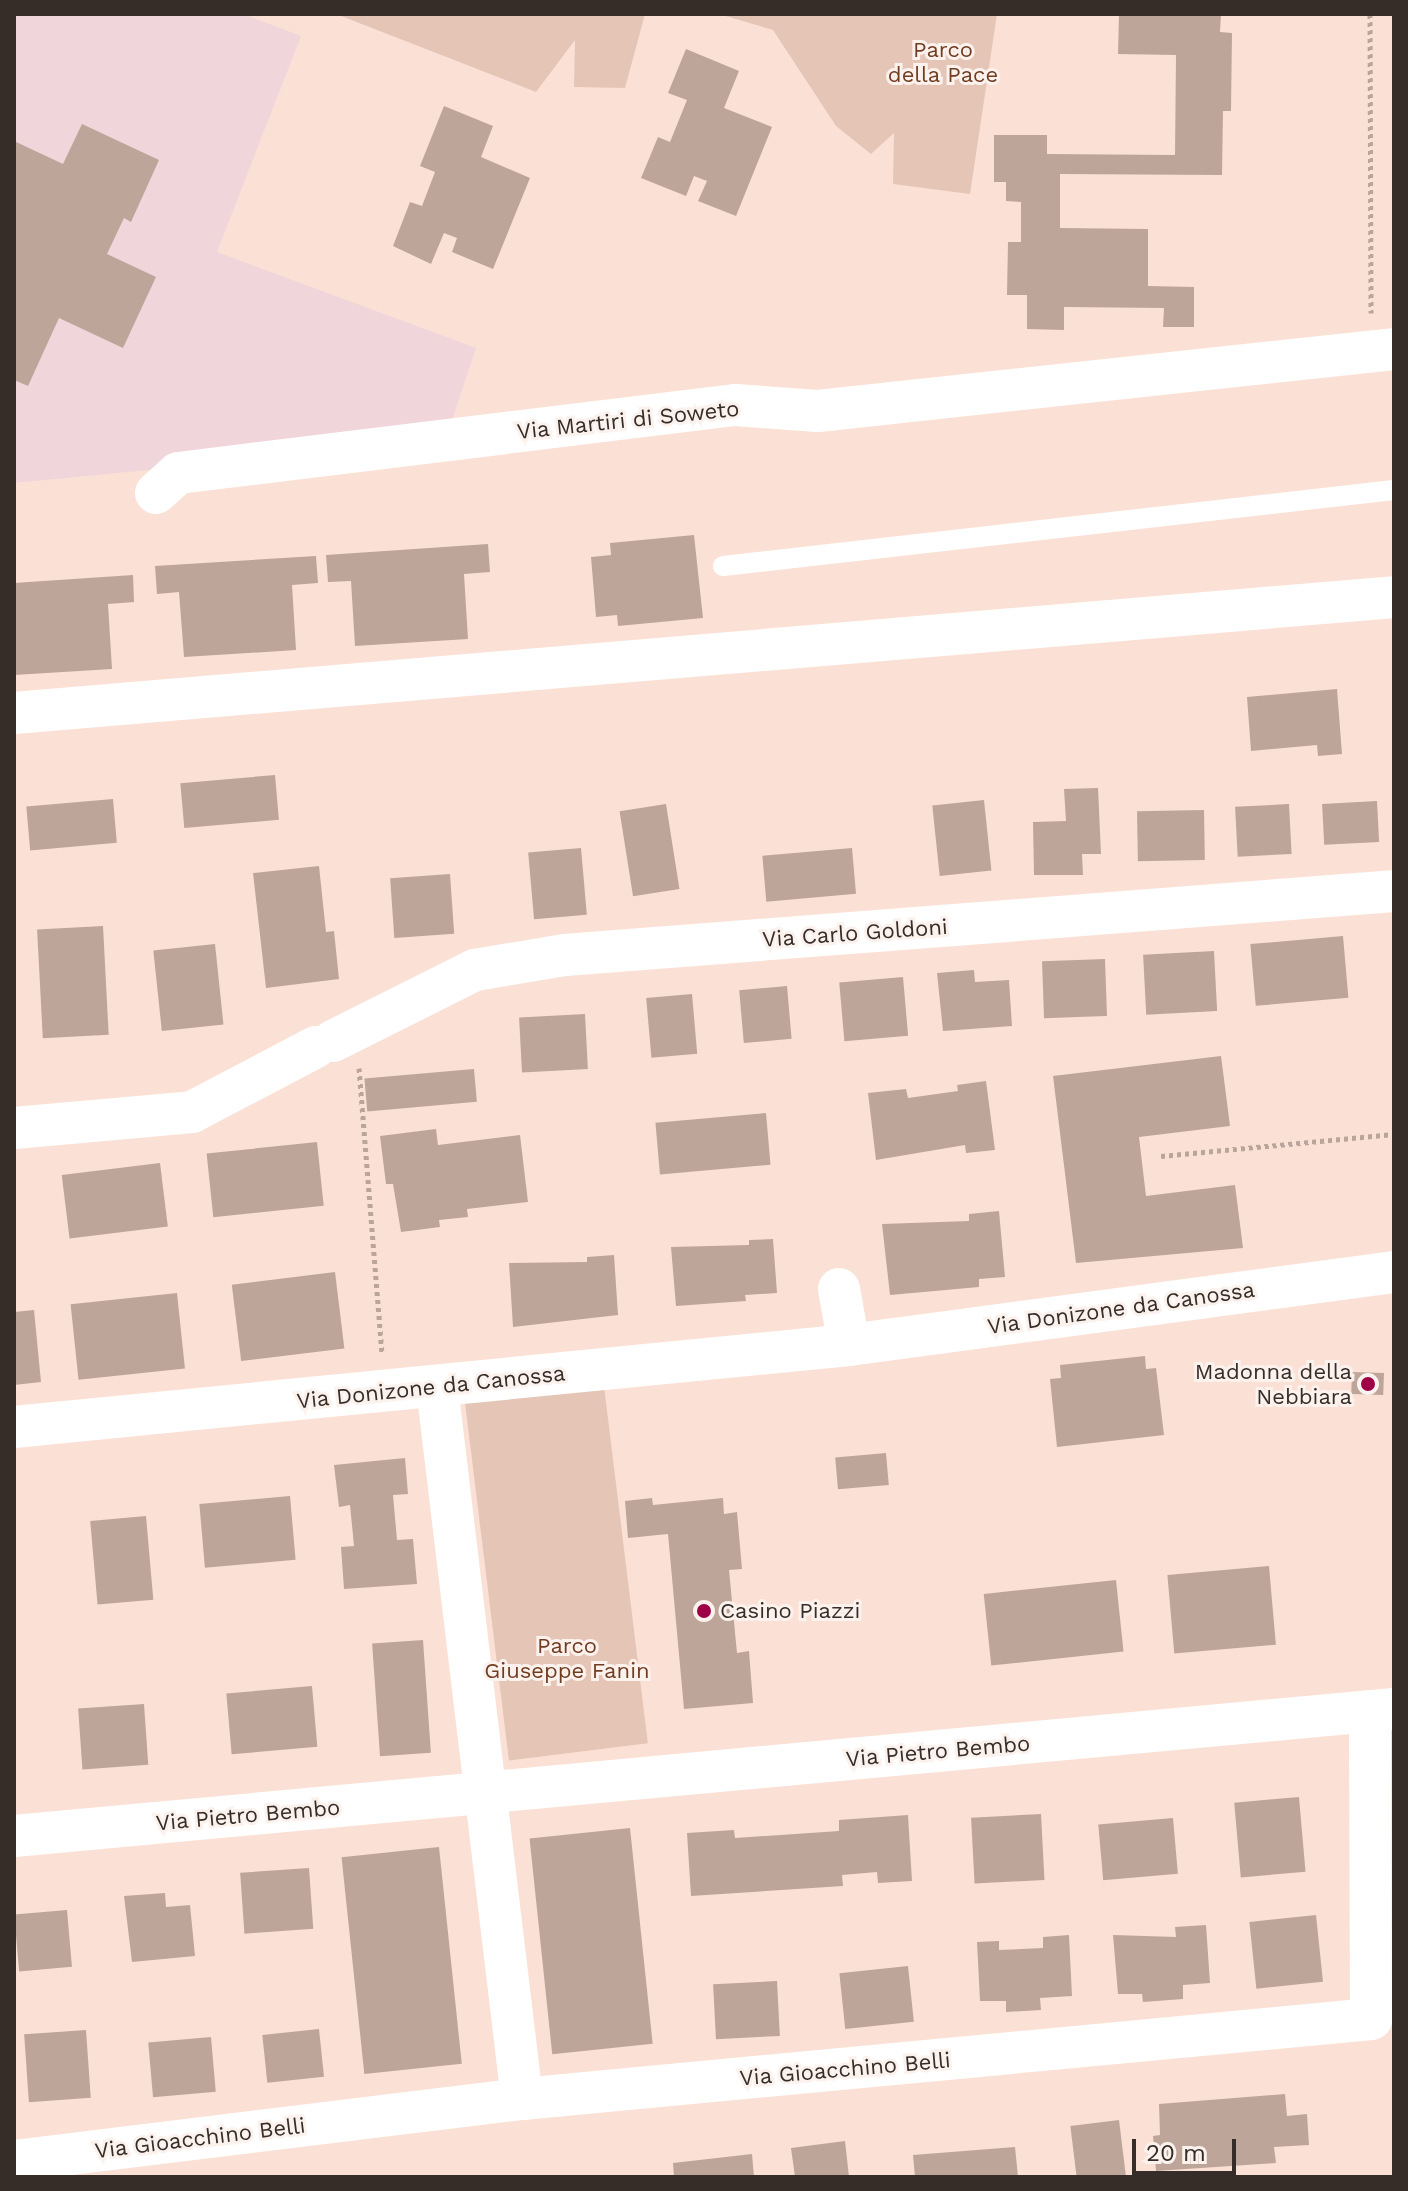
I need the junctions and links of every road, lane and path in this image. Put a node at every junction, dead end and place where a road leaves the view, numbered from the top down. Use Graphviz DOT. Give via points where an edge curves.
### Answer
graph roads {
  1 [pos="1370,14"];
  2 [pos="1382,336"];
  3 [pos="1394,490"];
  4 [pos="156,493"];
  5 [pos="723,566"];
  6 [pos="1394,597"];
  7 [pos="14,713"];
  8 [pos="1394,891"];
  9 [pos="335,1040"];
  10 [pos="14,1128"];
  11 [pos="1394,1134"];
  12 [pos="1161,1156"];
  13 [pos="1394,1272"];
  14 [pos="839,1289"];
  15 [pos="849,1345"];
  16 [pos="437,1387"];
  17 [pos="385,1392"];
  18 [pos="14,1427"];
  19 [pos="1382,1710"];
  20 [pos="482,1793"];
  21 [pos="14,1836"];
  22 [pos="522,2099"];
  23 [pos="14,2161"];
  1 -- 2 [label="path"];
  2 -- 4 [label="street, Via Martiri di Soweto" via="818,411 735,405 178,473"];
  3 -- 5 [label="lane"];
  6 -- 7 [label="street"];
  8 -- 9 [label="street, Via Carlo Goldoni" via="565,955 475,970"];
  9 -- 10 [label="street, Via Carlo Goldoni" via="192,1112"];
  9 -- 17 [label="path"];
  11 -- 12 [label="path"];
  13 -- 15 [label="street, Via Donizone da Canossa"];
  14 -- 15 [label="street"];
  15 -- 16 [label="street, Via Donizone da Canossa"];
  16 -- 17 [label="street, Via Donizone da Canossa"];
  16 -- 20 [label="street"];
  17 -- 18 [label="street, Via Donizone da Canossa"];
  19 -- 20 [label="street, Via Pietro Bembo"];
  19 -- 22 [label="street, Via Gioacchino Belli" via="1371,2019"];
  20 -- 21 [label="street, Via Pietro Bembo"];
  20 -- 22 [label="street"];
  22 -- 23 [label="street, Via Gioacchino Belli"];
}
